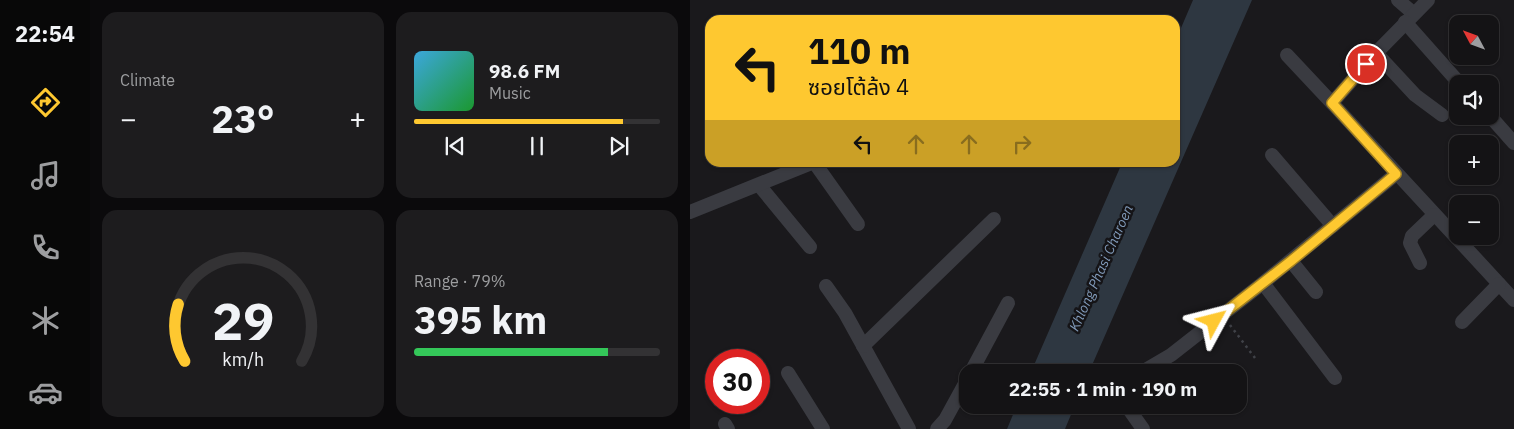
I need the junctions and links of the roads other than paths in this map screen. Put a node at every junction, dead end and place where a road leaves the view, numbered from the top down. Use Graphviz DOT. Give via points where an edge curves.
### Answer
graph roads {
  1 [pos="1398,0"];
  2 [pos="1428,0"];
  3 [pos="1409,18"];
  4 [pos="1376,53"];
  5 [pos="1286,55"];
  6 [pos="1453,75"];
  7 [pos="1332,103"];
  8 [pos="1442,114"];
  9 [pos="1498,125"];
  10 [pos="1514,143"];
  11 [pos="1272,155"];
  12 [pos="802,167"];
  13 [pos="818,167"];
  14 [pos="1396,174"];
  15 [pos="759,185"];
  16 [pos="690,212"];
  17 [pos="1434,215"];
  18 [pos="994,219"];
  19 [pos="858,224"];
  20 [pos="1333,226"];
  21 [pos="810,247"];
  22 [pos="1291,261"];
  23 [pos="1420,263"];
  24 [pos="1263,283"];
  25 [pos="1499,284"];
  26 [pos="826,286"];
  27 [pos="1316,292"];
  28 [pos="1514,300"];
  29 [pos="1008,303"];
  30 [pos="1462,322"];
  31 [pos="863,346"];
  32 [pos="975,364"];
  33 [pos="1156,364"];
  34 [pos="788,373"];
  35 [pos="1335,378"];
  36 [pos="959,394"];
  37 [pos="1132,414"];
  38 [pos="823,429"];
  39 [pos="909,429"];
  40 [pos="937,429"];
  41 [pos="1142,429"];
  1 -- 3 [label="street"];
  2 -- 3 [label="street"];
  3 -- 4 [label="street"];
  3 -- 6 [label="street"];
  4 -- 7 [label="street"];
  4 -- 8 [label="street" via="1415,95"];
  5 -- 7 [label="street"];
  7 -- 14 [label="street"];
  9 -- 10 [label="street"];
  11 -- 20 [label="street"];
  12 -- 15 [label="street"];
  13 -- 19 [label="street"];
  14 -- 17 [label="street"];
  14 -- 20 [label="street"];
  15 -- 16 [label="street"];
  15 -- 21 [label="street"];
  17 -- 23 [label="street" via="1412,236 1410,243"];
  17 -- 25 [label="street"];
  18 -- 31 [label="street"];
  20 -- 22 [label="street"];
  22 -- 24 [label="street"];
  22 -- 27 [label="street"];
  24 -- 33 [label="street"];
  24 -- 35 [label="street"];
  25 -- 28 [label="street"];
  25 -- 30 [label="street"];
  26 -- 31 [label="street"];
  29 -- 32 [label="street"];
  31 -- 39 [label="street"];
  34 -- 38 [label="street"];
  36 -- 40 [label="street"];
  37 -- 41 [label="street"];
}
